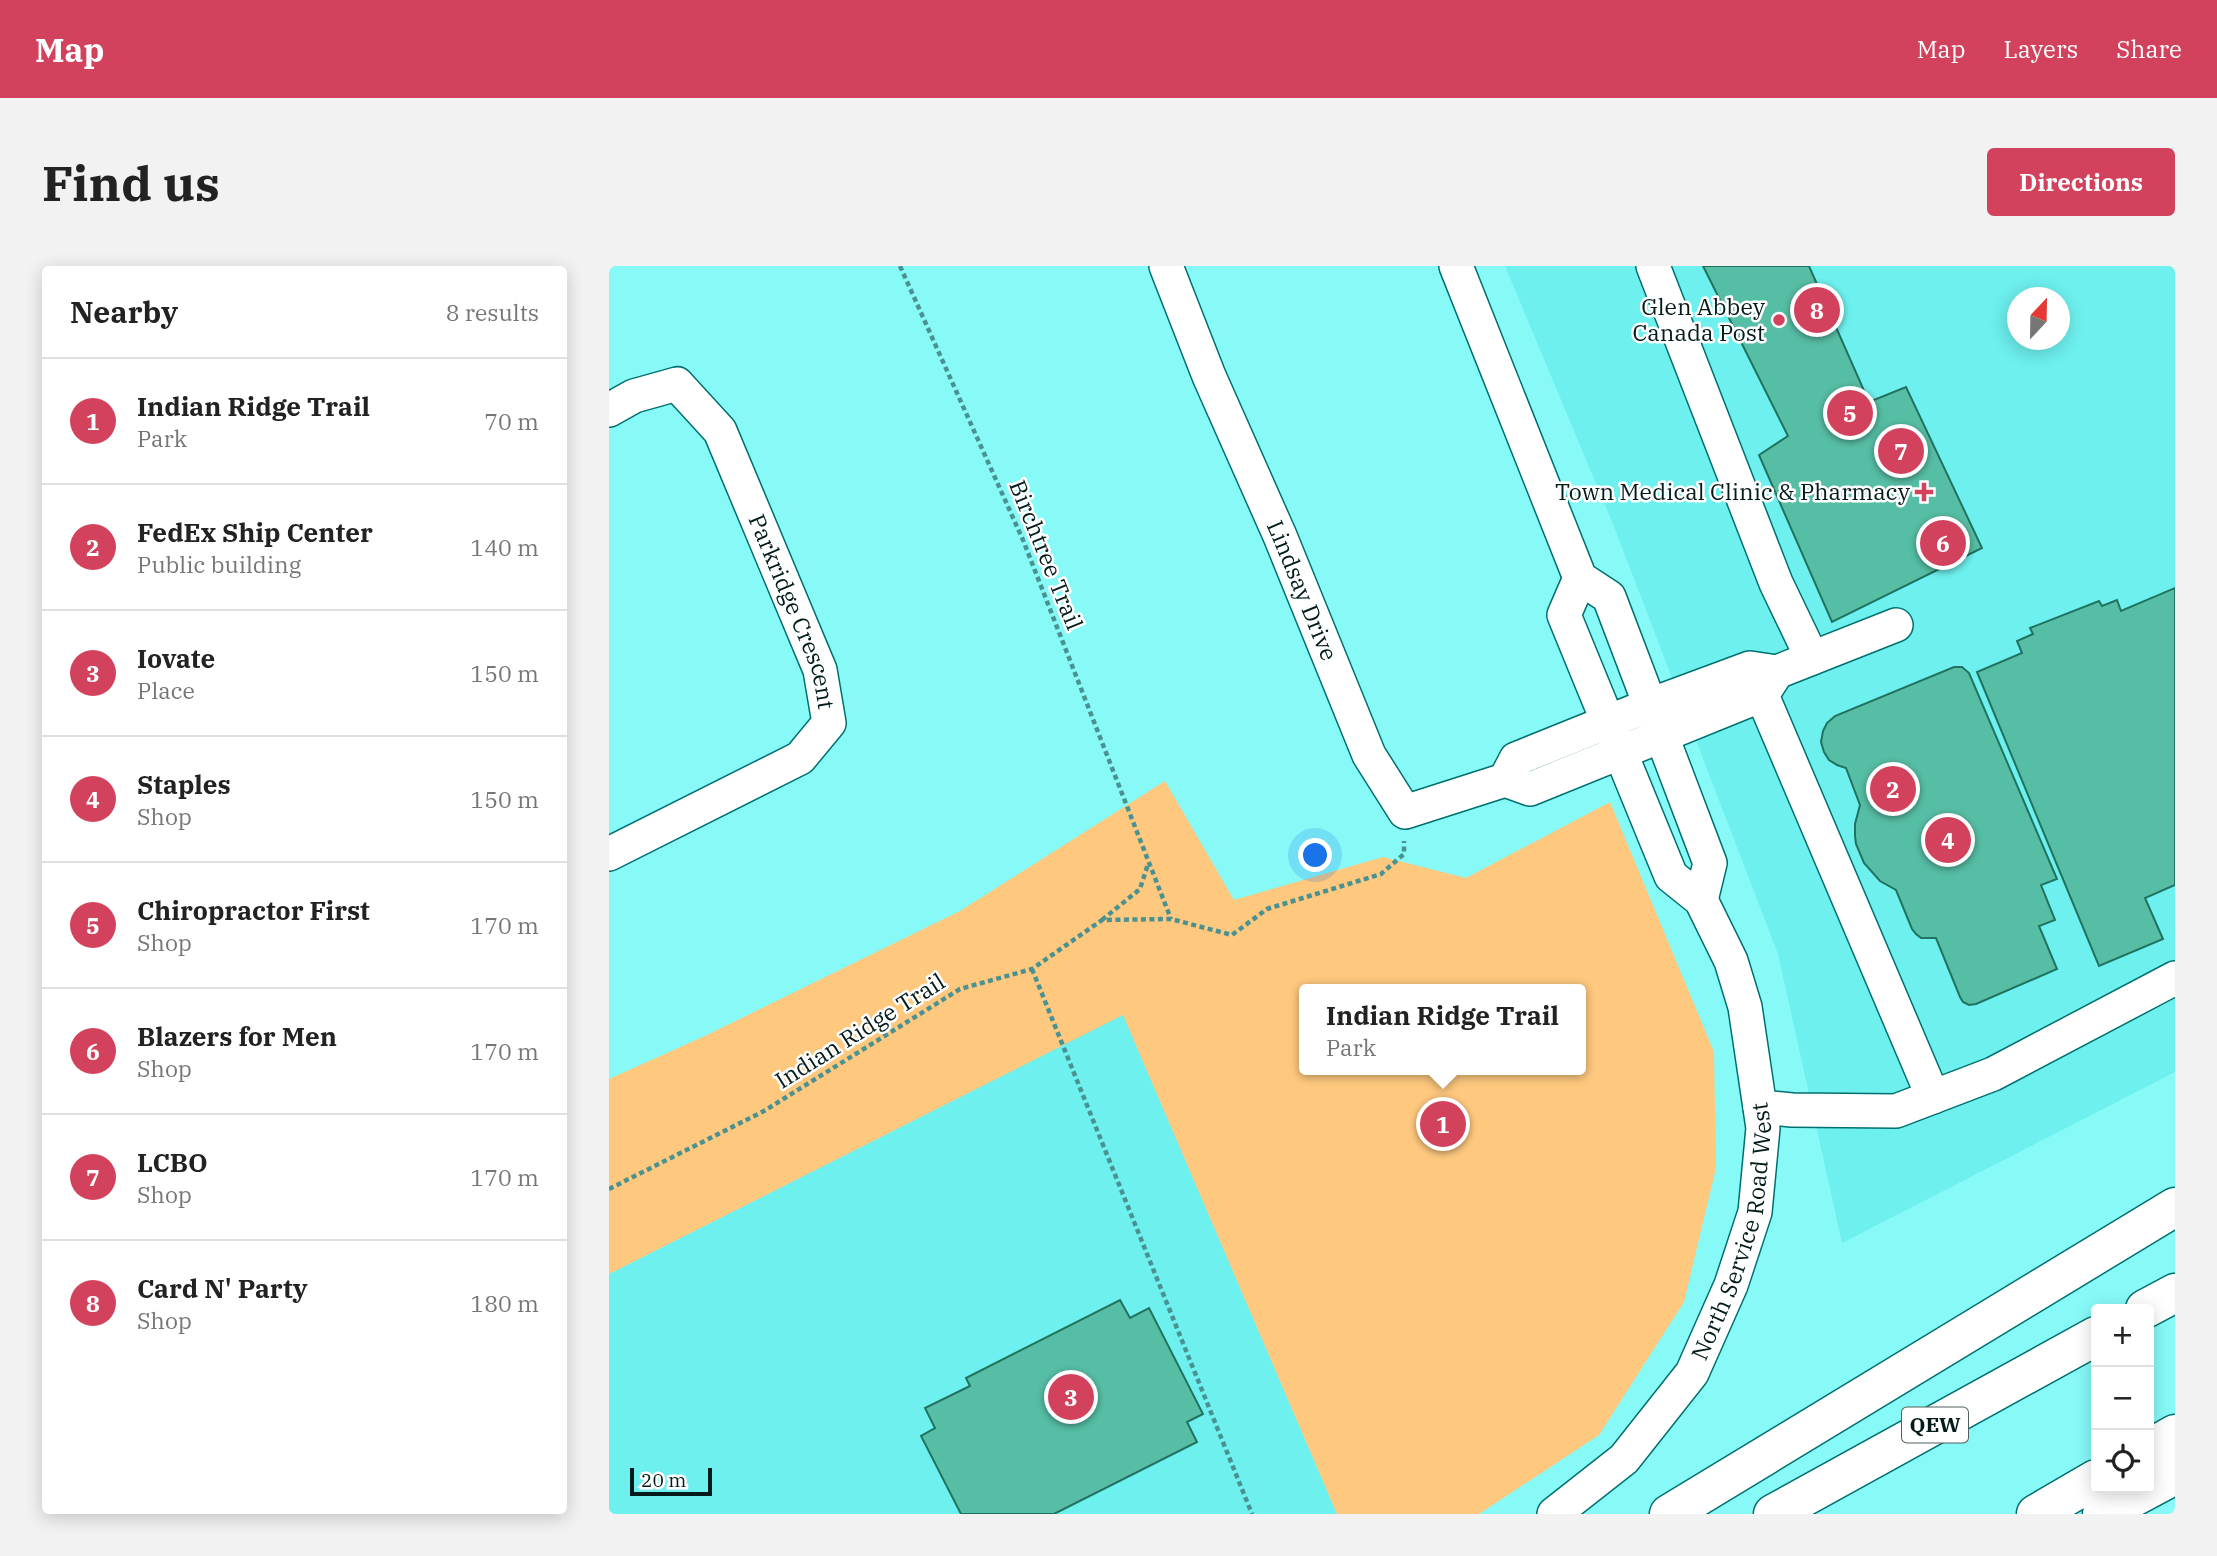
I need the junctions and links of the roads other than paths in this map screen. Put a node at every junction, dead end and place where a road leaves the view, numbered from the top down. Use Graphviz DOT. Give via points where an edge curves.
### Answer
graph roads {
  1 [pos="1165,266"];
  2 [pos="1456,266"];
  3 [pos="1653,266"];
  4 [pos="609,410"];
  5 [pos="1580,578"];
  6 [pos="1896,625"];
  7 [pos="1812,658"];
  8 [pos="1770,683"];
  9 [pos="1650,705"];
  10 [pos="1615,736"];
  11 [pos="1662,736"];
  12 [pos="609,854"];
  13 [pos="1701,900"];
  14 [pos="2175,978"];
  15 [pos="1933,1097"];
  16 [pos="1760,1107"];
  17 [pos="2175,1207"];
  18 [pos="2175,1293"];
  19 [pos="2154,1304"];
  20 [pos="2091,1339"];
  21 [pos="2175,1434"];
  22 [pos="2154,1446"];
  23 [pos="2175,1475"];
  24 [pos="2091,1482"];
  25 [pos="1554,1514"];
  26 [pos="1669,1514"];
  27 [pos="1773,1514"];
  28 [pos="2036,1514"];
  29 [pos="2102,1514"];
  1 -- 10 [label="street, Lindsay Drive" via="1369,755 1405,812 1505,780 1530,789"];
  2 -- 5 [label="street"];
  3 -- 7 [label="street" via="1776,583"];
  4 -- 12 [label="street, Parkridge Crescent" via="634,396 677,384 720,431 820,670 829,723 800,758"];
  5 -- 9 [label="street" via="1609,597"];
  5 -- 10 [label="street, North Service Road West" via="1564,615"];
  6 -- 7 [label="street"];
  7 -- 8 [label="street"];
  8 -- 9 [label="street" via="1750,668"];
  8 -- 11 [label="street"];
  8 -- 15 [label="street"];
  9 -- 10 [label="street"];
  9 -- 11 [label="street"];
  10 -- 11 [label="street"];
  10 -- 13 [label="street, North Service Road West" via="1671,876"];
  11 -- 13 [label="street" via="1710,863"];
  13 -- 16 [label="street, North Service Road West" via="1731,961 1745,1007"];
  14 -- 15 [label="street" via="1993,1074"];
  15 -- 16 [label="street" via="1896,1111"];
  16 -- 25 [label="street, North Service Road West" via="1763,1128 1755,1212 1731,1285 1692,1373 1624,1459"];
  17 -- 26 [label="highway"];
  18 -- 19 [label="highway"];
  20 -- 27 [label="highway, QEW"];
  21 -- 22 [label="highway"];
  23 -- 29 [label="highway"];
  24 -- 28 [label="highway"];
}
